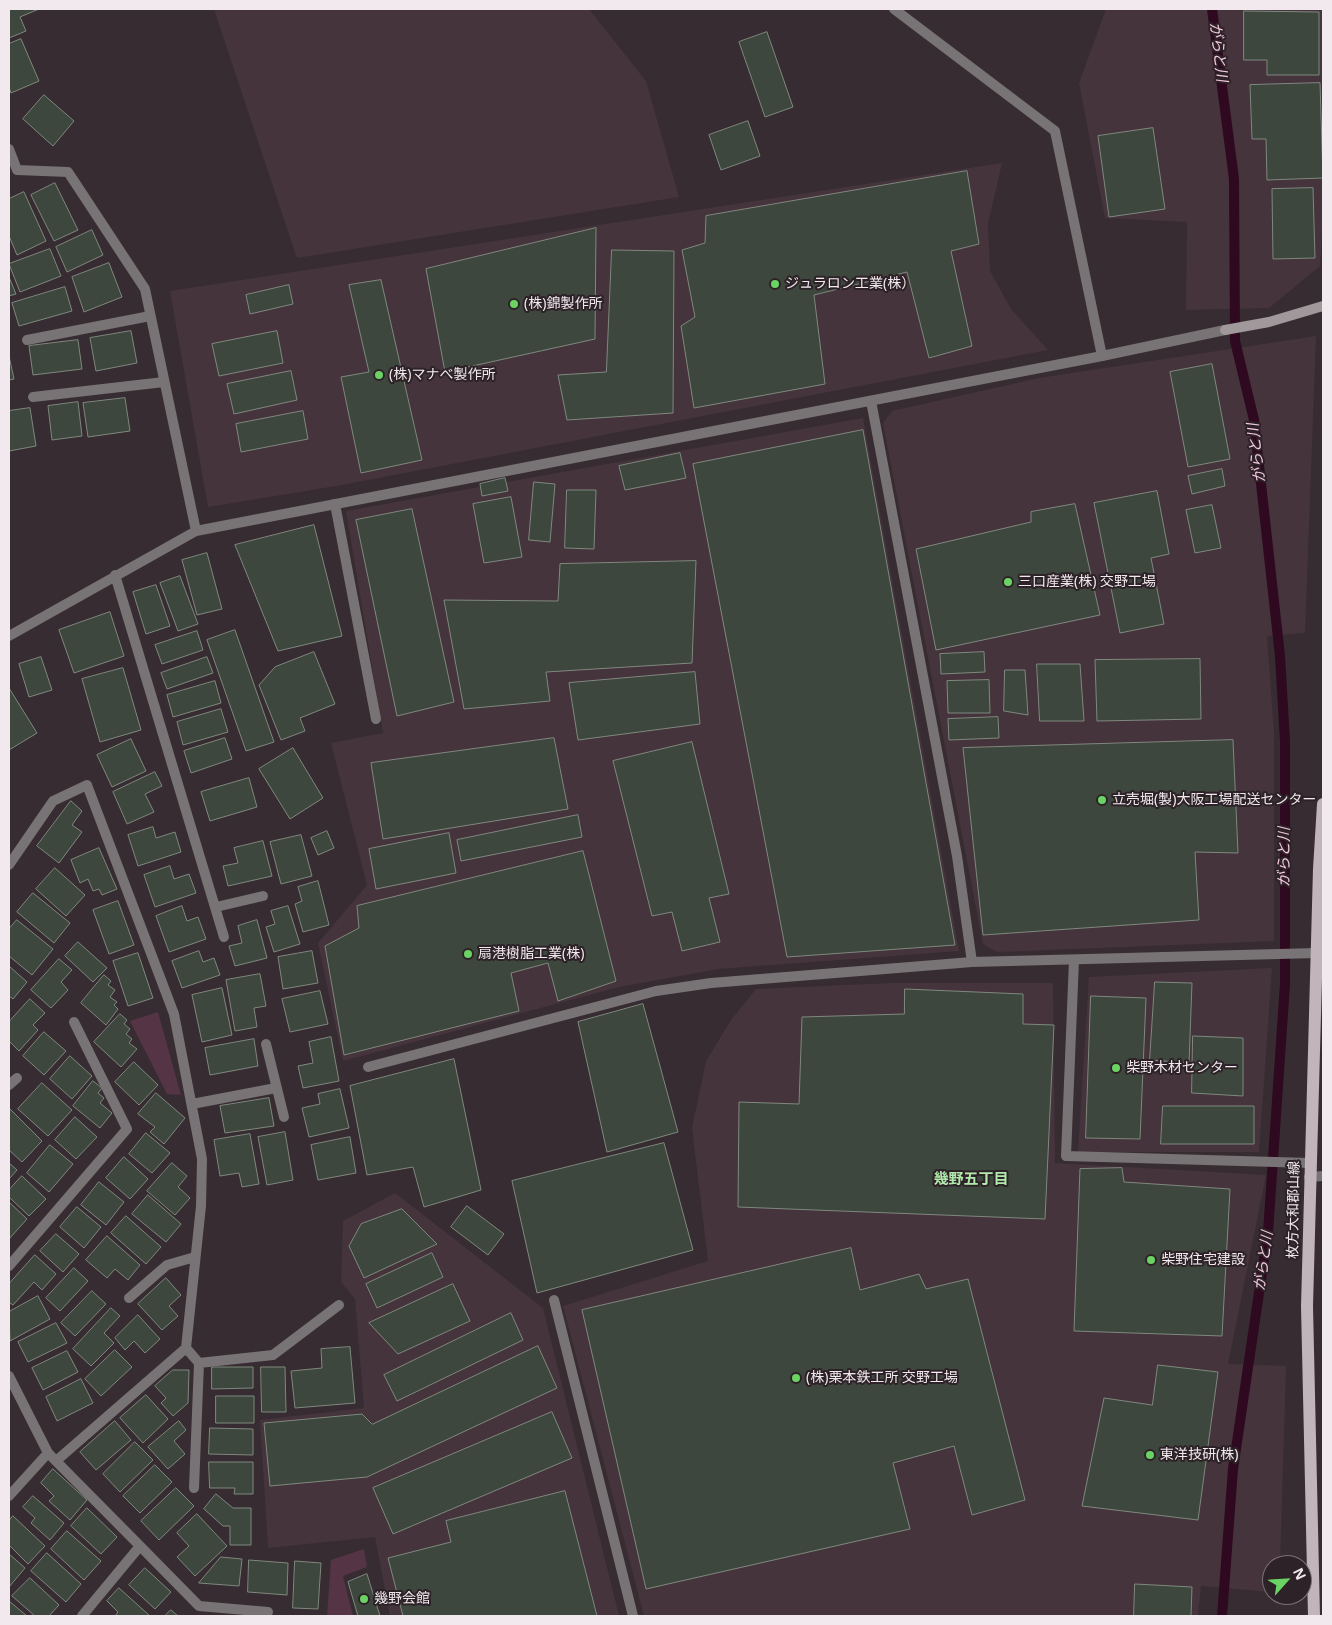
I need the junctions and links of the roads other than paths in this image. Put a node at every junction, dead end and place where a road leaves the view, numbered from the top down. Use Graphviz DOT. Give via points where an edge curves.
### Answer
graph roads {
  1 [pos="894,9"];
  2 [pos="9,149"];
  3 [pos="13,172"];
  4 [pos="1323,306"];
  5 [pos="150,316"];
  6 [pos="28,340"];
  7 [pos="1102,356"];
  8 [pos="164,382"];
  9 [pos="33,397"];
  10 [pos="871,401"];
  11 [pos="335,504"];
  12 [pos="196,530"];
  13 [pos="115,575"];
  14 [pos="9,636"];
  15 [pos="376,719"];
  16 [pos="1323,804"];
  17 [pos="9,865"];
  18 [pos="1321,869"];
  19 [pos="263,896"];
  20 [pos="216,908"];
  21 [pos="224,936"];
  22 [pos="1317,953"];
  23 [pos="1074,960"];
  24 [pos="972,962"];
  25 [pos="74,1022"];
  26 [pos="266,1044"];
  27 [pos="368,1067"];
  28 [pos="17,1078"];
  29 [pos="9,1085"];
  30 [pos="276,1088"];
  31 [pos="192,1104"];
  32 [pos="284,1117"];
  33 [pos="1310,1163"];
  34 [pos="1323,1176"];
  35 [pos="1310,1177"];
  36 [pos="195,1257"];
  37 [pos="9,1266"];
  38 [pos="129,1298"];
  39 [pos="554,1300"];
  40 [pos="339,1305"];
  41 [pos="186,1348"];
  42 [pos="199,1363"];
  43 [pos="9,1376"];
  44 [pos="48,1453"];
  45 [pos="56,1462"];
  46 [pos="194,1488"];
  47 [pos="9,1496"];
  48 [pos="140,1546"];
  49 [pos="268,1612"];
  50 [pos="82,1616"];
  51 [pos="633,1616"];
  52 [pos="1314,1616"];
  1 -- 7 [label="street" via="1055,131"];
  2 -- 3 [label="street"];
  3 -- 5 [label="street" via="68,172 145,289"];
  4 -- 7 [label="street" via="1269,322"];
  5 -- 6 [label="street"];
  5 -- 8 [label="street"];
  7 -- 10 [label="street"];
  8 -- 9 [label="street"];
  8 -- 12 [label="street"];
  10 -- 11 [label="street"];
  10 -- 24 [label="street" via="957,856"];
  11 -- 12 [label="street"];
  11 -- 15 [label="street"];
  12 -- 13 [label="street"];
  13 -- 14 [label="street"];
  13 -- 20 [label="street"];
  16 -- 18 [label="main road, 枚方大和郡山線"];
  17 -- 31 [label="street" via="53,802 87,785 174,1014"];
  18 -- 22 [label="main road, 枚方大和郡山線"];
  19 -- 20 [label="street"];
  20 -- 21 [label="street"];
  22 -- 23 [label="street"];
  22 -- 33 [label="main road, 枚方大和郡山線"];
  23 -- 24 [label="street"];
  23 -- 33 [label="street" via="1066,1156"];
  24 -- 27 [label="street" via="711,983 656,991"];
  25 -- 37 [label="street" via="127,1129"];
  26 -- 30 [label="street"];
  28 -- 29 [label="street"];
  30 -- 31 [label="street"];
  30 -- 32 [label="street"];
  31 -- 36 [label="street" via="202,1159"];
  33 -- 35 [label="main road, 枚方大和郡山線"];
  34 -- 35 [label="street"];
  35 -- 52 [label="main road, 枚方大和郡山線" via="1307,1306"];
  36 -- 38 [label="street" via="167,1265"];
  36 -- 41 [label="street"];
  39 -- 51 [label="street"];
  40 -- 42 [label="street" via="273,1355"];
  41 -- 42 [label="street"];
  41 -- 45 [label="street"];
  42 -- 46 [label="street"];
  43 -- 44 [label="street"];
  44 -- 45 [label="street"];
  44 -- 47 [label="street"];
  45 -- 48 [label="street"];
  48 -- 49 [label="street" via="199,1606"];
  48 -- 50 [label="street"];
}
